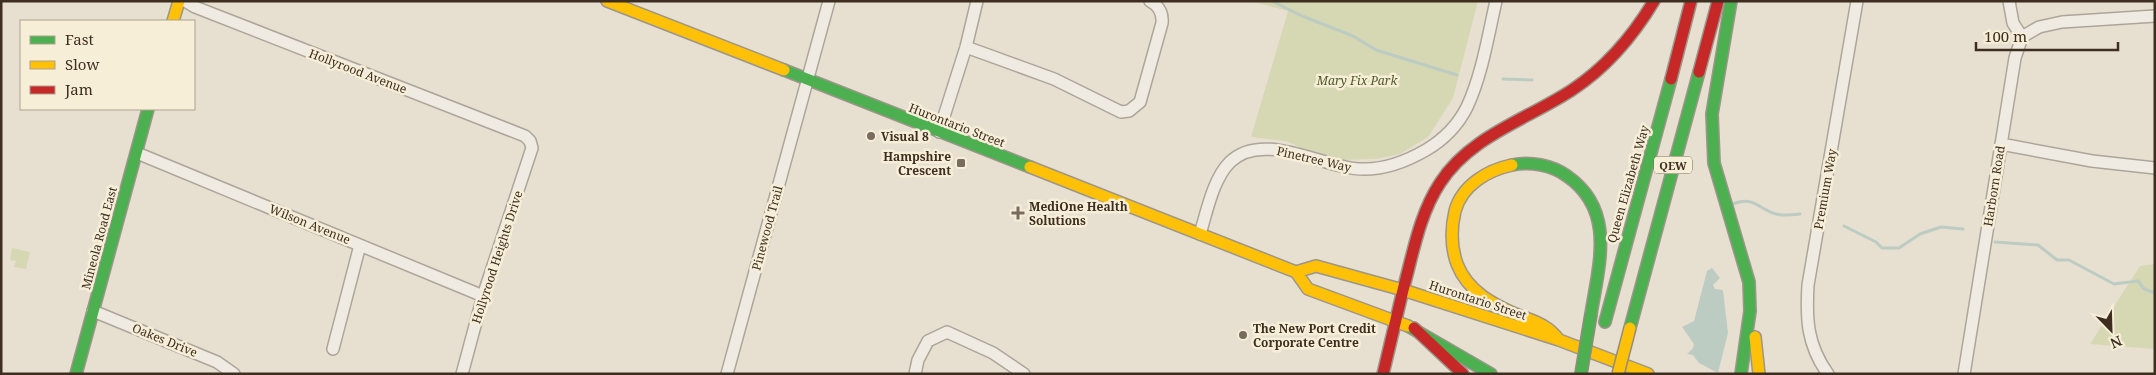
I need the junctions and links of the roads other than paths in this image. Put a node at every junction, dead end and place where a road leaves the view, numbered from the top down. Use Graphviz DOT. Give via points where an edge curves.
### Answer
graph roads {
  1 [pos="179,1"];
  2 [pos="185,1"];
  3 [pos="607,1"];
  4 [pos="828,1"];
  5 [pos="977,1"];
  6 [pos="1150,1"];
  7 [pos="1496,1"];
  8 [pos="1654,1"];
  9 [pos="1691,1"];
  10 [pos="1718,1"];
  11 [pos="1731,1"];
  12 [pos="1857,1"];
  13 [pos="2009,1"];
  14 [pos="2155,16"];
  15 [pos="173,20"];
  16 [pos="2022,37"];
  17 [pos="966,47"];
  18 [pos="807,81"];
  19 [pos="148,110"];
  20 [pos="939,132"];
  21 [pos="530,141"];
  22 [pos="2000,144"];
  23 [pos="137,153"];
  24 [pos="2155,168"];
  25 [pos="1200,234"];
  26 [pos="360,245"];
  27 [pos="1296,272"];
  28 [pos="1403,290"];
  29 [pos="483,296"];
  30 [pos="93,311"];
  31 [pos="1750,311"];
  32 [pos="1395,320"];
  33 [pos="1414,328"];
  34 [pos="1559,340"];
  35 [pos="333,349"];
  36 [pos="76,374"];
  37 [pos="234,374"];
  38 [pos="462,374"];
  39 [pos="727,374"];
  40 [pos="915,374"];
  41 [pos="1024,374"];
  42 [pos="1383,374"];
  43 [pos="1463,374"];
  44 [pos="1490,374"];
  45 [pos="1581,374"];
  46 [pos="1591,374"];
  47 [pos="1618,374"];
  48 [pos="1648,374"];
  49 [pos="1741,374"];
  50 [pos="1760,374"];
  51 [pos="1828,374"];
  52 [pos="1964,374"];
  1 -- 15 [label="main road"];
  2 -- 21 [label="street, Hollyrood Avenue" via="525,136"];
  3 -- 18 [label="main road, Hurontario Street"];
  4 -- 18 [label="street, Pinewood Trail"];
  5 -- 17 [label="street"];
  6 -- 17 [label="street" via="1163,15 1162,22 1140,102 1129,111 1121,112 1054,79"];
  7 -- 25 [label="street, Pinetree Way" via="1476,84 1466,108 1452,129 1436,144 1401,163 1365,169 1270,149 1248,151 1231,161 1221,174"];
  8 -- 28 [label="main road" via="1639,27 1574,89 1482,141 1451,168 1427,204"];
  9 -- 46 [label="main road, Queen Elizabeth Way / QEW"];
  10 -- 47 [label="main road, QEW, bridge"];
  11 -- 31 [label="main road" via="1712,114 1714,163 1749,282"];
  12 -- 51 [label="street, Premium Way" via="1808,285 1810,340"];
  13 -- 16 [label="street" via="2013,23"];
  14 -- 16 [label="street" via="2062,22 2039,27"];
  16 -- 22 [label="street, Harborn Road" via="2015,58"];
  17 -- 20 [label="street"];
  18 -- 20 [label="main road, Hurontario Street"];
  18 -- 39 [label="street, Pinewood Trail"];
  19 -- 23 [label="main road, Mineola Road East"];
  20 -- 25 [label="main road, Hurontario Street"];
  21 -- 29 [label="street, Hollyrood Heights Drive" via="532,148"];
  22 -- 24 [label="street" via="2092,161"];
  22 -- 52 [label="street, Harborn Road"];
  23 -- 26 [label="street, Wilson Avenue"];
  23 -- 30 [label="main road, Mineola Road East"];
  25 -- 27 [label="main road, Hurontario Street"];
  26 -- 29 [label="street, Wilson Avenue"];
  26 -- 35 [label="street"];
  27 -- 28 [label="main road, Hurontario Street" via="1316,266"];
  27 -- 32 [label="main road, Hurontario Street" via="1308,289"];
  28 -- 32 [label="main road"];
  28 -- 34 [label="main road, Hurontario Street"];
  29 -- 38 [label="street, Hollyrood Heights Drive"];
  30 -- 36 [label="main road, Mineola Road East"];
  30 -- 37 [label="street, Oakes Drive" via="217,362"];
  31 -- 49 [label="main road"];
  31 -- 50 [label="main road"];
  32 -- 33 [label="main road, Hurontario Street"];
  32 -- 42 [label="main road"];
  33 -- 43 [label="main road"];
  33 -- 44 [label="main road, Hurontario Street"];
  34 -- 45 [label="main road, bridge" via="1545,326 1485,298 1470,286 1452,248 1454,216 1460,198 1478,178 1502,165 1529,163 1552,167 1572,177 1592,201 1601,225 1598,274"];
  34 -- 48 [label="main road, Hurontario Street"];
  40 -- 41 [label="street" via="928,341 947,332 993,353"];
}
